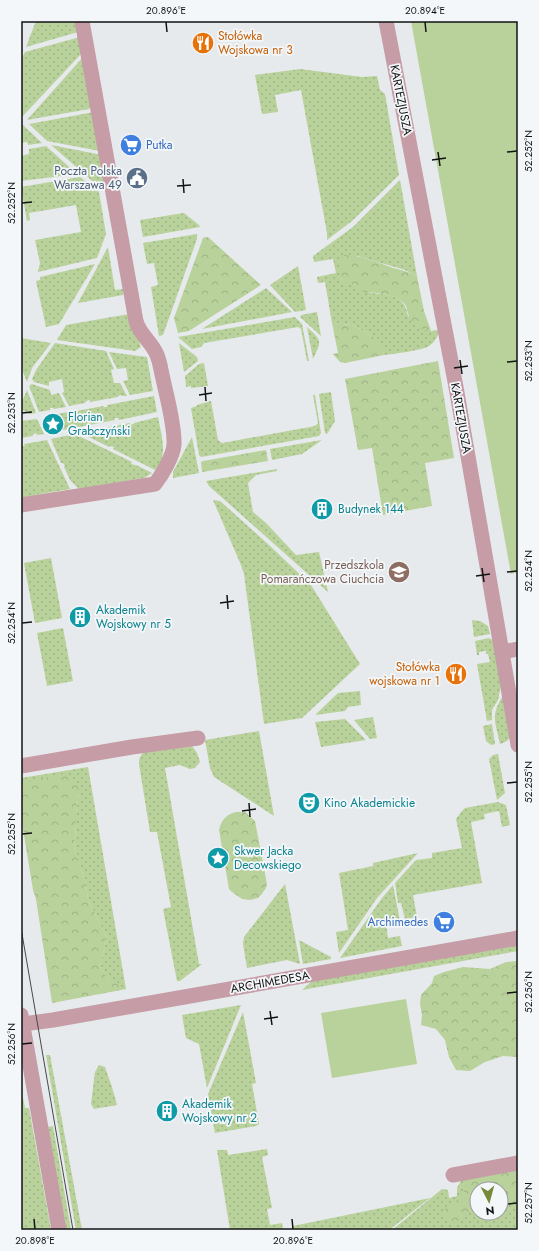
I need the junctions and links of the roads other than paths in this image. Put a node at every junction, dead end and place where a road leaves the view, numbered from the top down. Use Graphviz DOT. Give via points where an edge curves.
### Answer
graph roads {
  1 [pos="82,21"];
  2 [pos="386,21"];
  3 [pos="21,505"];
  4 [pos="518,650"];
  5 [pos="502,652"];
  6 [pos="198,738"];
  7 [pos="518,745"];
  8 [pos="21,766"];
  9 [pos="518,938"];
  10 [pos="22,1020"];
  11 [pos="518,1163"];
  12 [pos="452,1175"];
  13 [pos="59,1230"];
  1 -- 3 [label="street" via="138,326 157,356 166,392 174,446 162,475 155,484"];
  2 -- 5 [label="street, KARTEZJUSZA" via="456,387"];
  4 -- 5 [label="street"];
  5 -- 7 [label="street, KARTEZJUSZA"];
  6 -- 8 [label="street"];
  9 -- 10 [label="street, ARCHIMEDESA" via="53,1020"];
  10 -- 13 [label="street"];
  11 -- 12 [label="street"];
}
